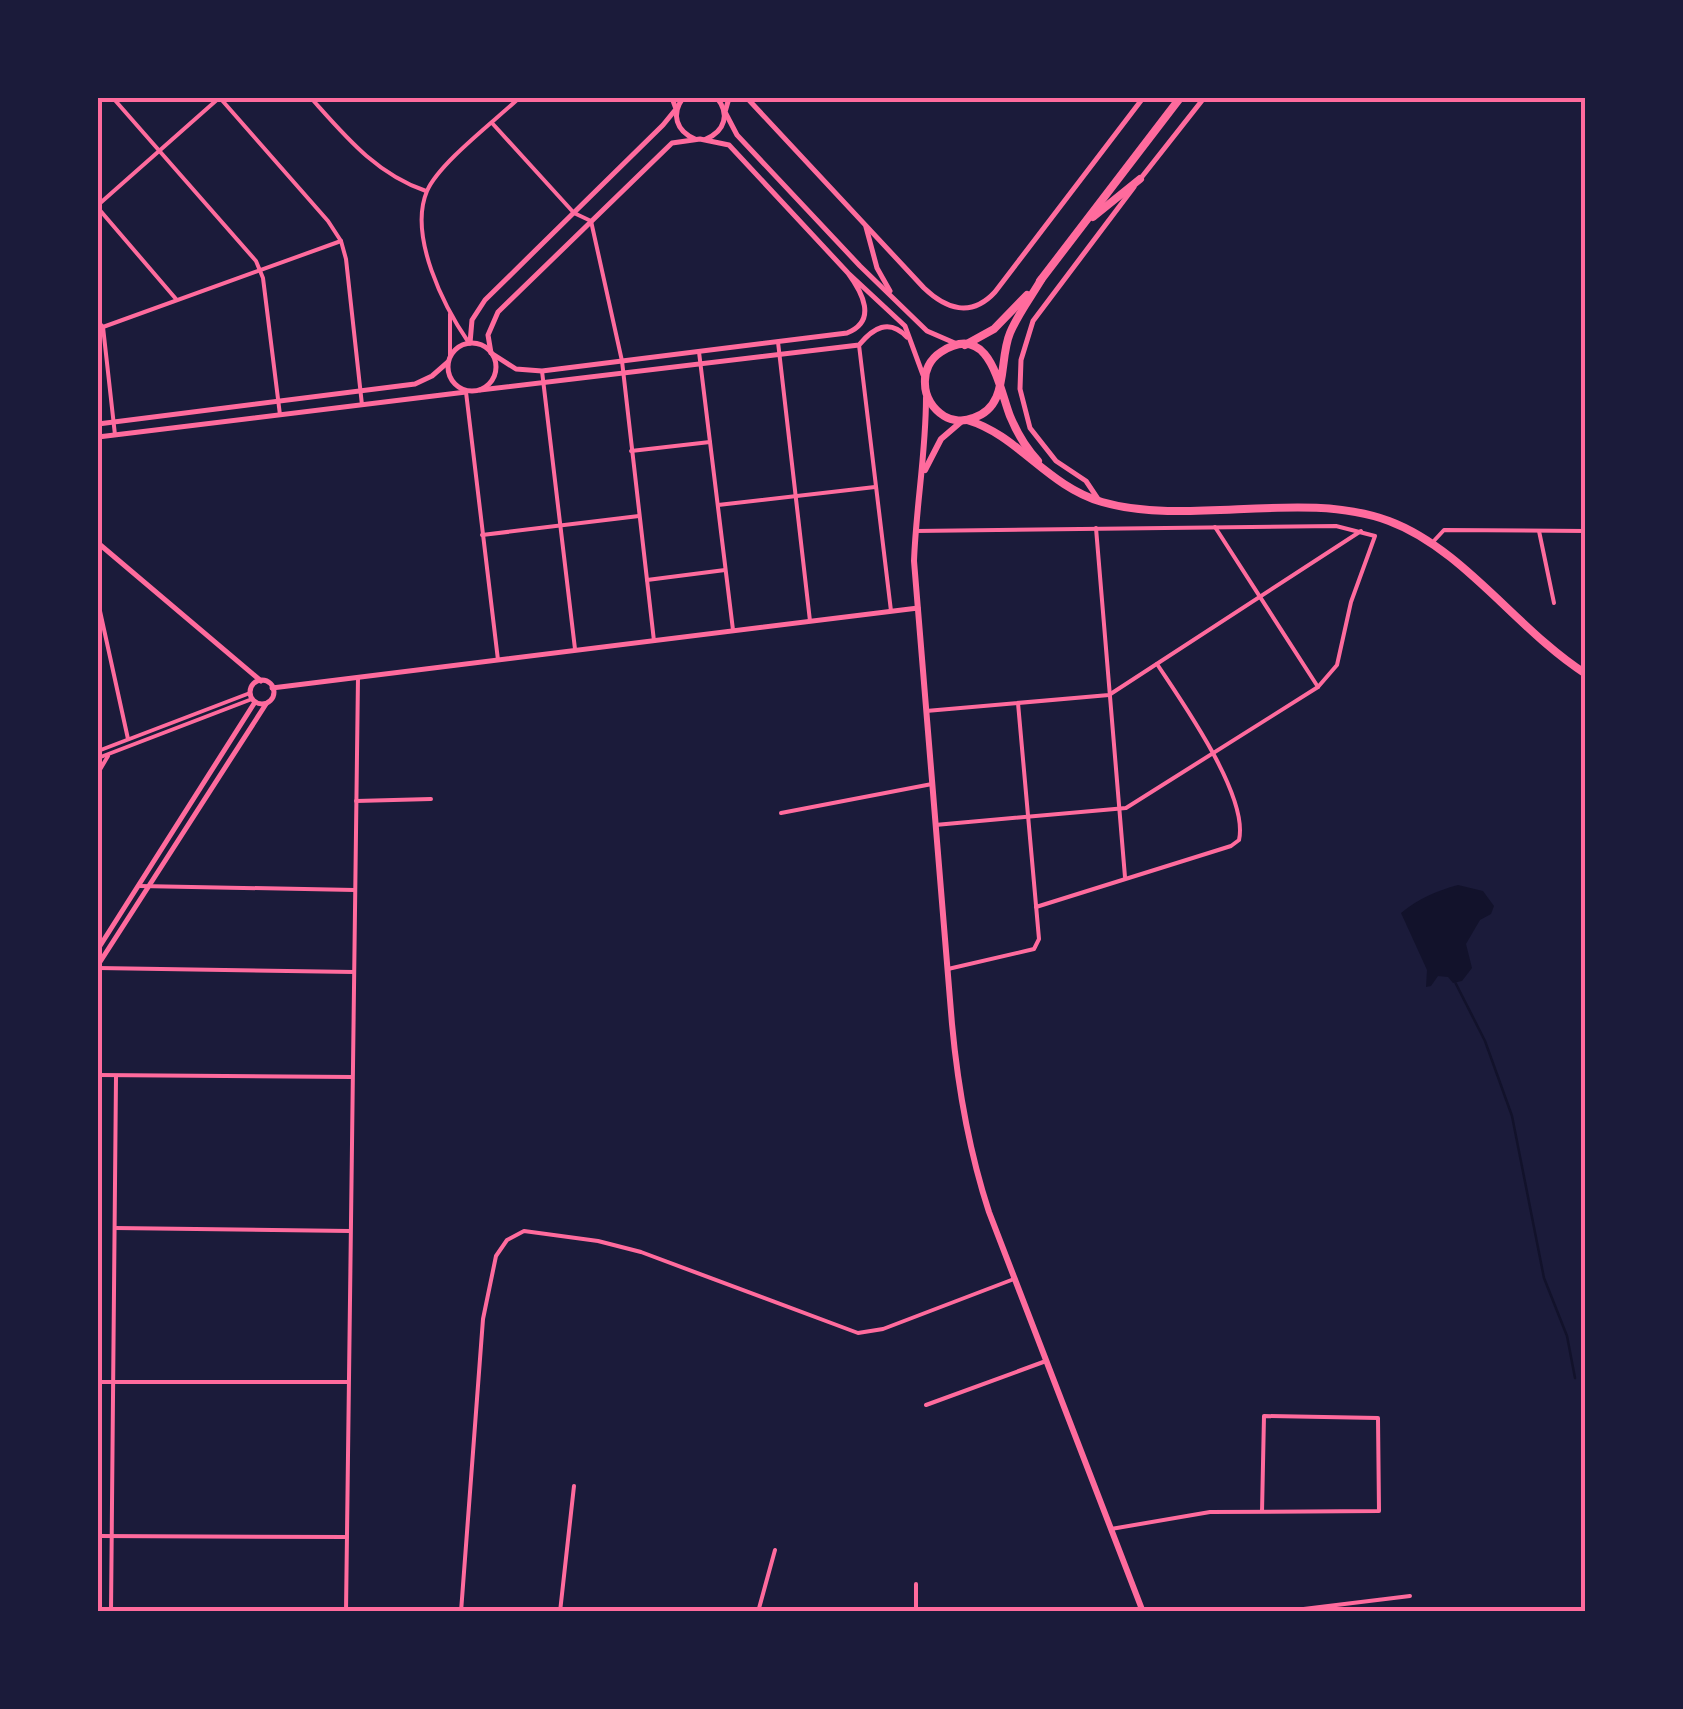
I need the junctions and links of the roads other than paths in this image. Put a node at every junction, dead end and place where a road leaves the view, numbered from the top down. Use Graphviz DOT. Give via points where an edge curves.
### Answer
graph roads {
  1 [pos="113,98"];
  2 [pos="220,98"];
  3 [pos="311,98"];
  4 [pos="520,98"];
  5 [pos="672,98"];
  6 [pos="683,98"];
  7 [pos="718,98"];
  8 [pos="729,98"];
  9 [pos="748,98"];
  10 [pos="1143,98"];
  11 [pos="1180,98"];
  12 [pos="1204,98"];
  13 [pos="676,109"];
  14 [pos="724,112"];
  15 [pos="492,123"];
  16 [pos="700,139"];
  17 [pos="159,150"];
  18 [pos="1140,179"];
  19 [pos="427,192"];
  20 [pos="98,207"];
  21 [pos="574,214"];
  22 [pos="591,221"];
  23 [pos="866,225"];
  24 [pos="1082,226"];
  25 [pos="341,241"];
  26 [pos="260,269"];
  27 [pos="848,273"];
  28 [pos="1041,280"];
  29 [pos="176,300"];
  30 [pos="897,302"];
  31 [pos="450,314"];
  32 [pos="98,322"];
  33 [pos="103,327"];
  34 [pos="778,342"];
  35 [pos="470,343"];
  36 [pos="912,343"];
  37 [pos="859,345"];
  38 [pos="963,346"];
  39 [pos="699,352"];
  40 [pos="492,353"];
  41 [pos="780,354"];
  42 [pos="449,359"];
  43 [pos="622,361"];
  44 [pos="700,364"];
  45 [pos="542,371"];
  46 [pos="623,373"];
  47 [pos="924,382"];
  48 [pos="1000,382"];
  49 [pos="544,384"];
  50 [pos="480,390"];
  51 [pos="360,391"];
  52 [pos="466,392"];
  53 [pos="926,394"];
  54 [pos="279,401"];
  55 [pos="362,405"];
  56 [pos="280,415"];
  57 [pos="964,420"];
  58 [pos="113,422"];
  59 [pos="98,424"];
  60 [pos="115,435"];
  61 [pos="98,437"];
  62 [pos="710,442"];
  63 [pos="632,451"];
  64 [pos="923,476"];
  65 [pos="875,487"];
  66 [pos="1068,487"];
  67 [pos="797,496"];
  68 [pos="1099,501"];
  69 [pos="718,505"];
  70 [pos="640,516"];
  71 [pos="561,526"];
  72 [pos="1215,527"];
  73 [pos="1096,528"];
  74 [pos="915,531"];
  75 [pos="1361,531"];
  76 [pos="1539,531"];
  77 [pos="1586,531"];
  78 [pos="482,534"];
  79 [pos="1431,544"];
  80 [pos="100,547"];
  81 [pos="725,570"];
  82 [pos="647,580"];
  83 [pos="1260,597"];
  84 [pos="98,602"];
  85 [pos="1554,602"];
  86 [pos="918,608"];
  87 [pos="891,611"];
  88 [pos="810,622"];
  89 [pos="733,631"];
  90 [pos="654,641"];
  91 [pos="575,650"];
  92 [pos="498,660"];
  93 [pos="1157,664"];
  94 [pos="1586,674"];
  95 [pos="358,677"];
  96 [pos="261,681"];
  97 [pos="1318,687"];
  98 [pos="272,688"];
  99 [pos="1109,695"];
  100 [pos="252,698"];
  101 [pos="266,704"];
  102 [pos="1018,704"];
  103 [pos="926,711"];
  104 [pos="129,742"];
  105 [pos="108,750"];
  106 [pos="98,751"];
  107 [pos="1214,754"];
  108 [pos="98,758"];
  109 [pos="98,773"];
  110 [pos="932,784"];
  111 [pos="431,799"];
  112 [pos="356,801"];
  113 [pos="1119,809"];
  114 [pos="781,813"];
  115 [pos="1028,817"];
  116 [pos="935,825"];
  117 [pos="1126,879"];
  118 [pos="138,886"];
  119 [pos="148,886"];
  120 [pos="356,890"];
  121 [pos="1036,907"];
  122 [pos="98,948"];
  123 [pos="98,966"];
  124 [pos="948,970"];
  125 [pos="354,972"];
  126 [pos="98,1075"];
  127 [pos="116,1077"];
  128 [pos="352,1078"];
  129 [pos="113,1228"];
  130 [pos="350,1231"];
  131 [pos="1014,1279"];
  132 [pos="1046,1361"];
  133 [pos="98,1382"];
  134 [pos="112,1382"];
  135 [pos="348,1382"];
  136 [pos="926,1404"];
  137 [pos="574,1486"];
  138 [pos="1262,1512"];
  139 [pos="1111,1530"];
  140 [pos="98,1536"];
  141 [pos="112,1536"];
  142 [pos="346,1537"];
  143 [pos="775,1550"];
  144 [pos="916,1584"];
  145 [pos="1410,1596"];
  146 [pos="111,1612"];
  147 [pos="346,1612"];
  148 [pos="461,1612"];
  149 [pos="560,1612"];
  150 [pos="758,1612"];
  151 [pos="916,1612"];
  152 [pos="1143,1612"];
  153 [pos="1279,1612"];
  1 -- 17 [label="street"];
  2 -- 17 [label="street"];
  2 -- 25 [label="street"];
  3 -- 19 [label="street" via="371,161"];
  4 -- 15 [label="street"];
  5 -- 13 [label="street"];
  6 -- 13 [label="street"];
  7 -- 14 [label="street"];
  8 -- 14 [label="street"];
  9 -- 23 [label="street"];
  10 -- 23 [label="street" via="979,305 954,308 936,300"];
  11 -- 24 [label="highway"];
  12 -- 18 [label="street"];
  13 -- 16 [label="street" via="682,132"];
  13 -- 21 [label="street"];
  14 -- 16 [label="street" via="718,132"];
  14 -- 30 [label="street" via="737,134"];
  15 -- 19 [label="street"];
  15 -- 21 [label="street"];
  16 -- 22 [label="street" via="672,143"];
  16 -- 27 [label="street" via="729,145"];
  17 -- 20 [label="street"];
  17 -- 26 [label="street"];
  18 -- 24 [label="highway"];
  18 -- 68 [label="street" via="1033,321 1021,360 1030,428"];
  19 -- 31 [label="street" via="422,238"];
  20 -- 29 [label="street"];
  21 -- 22 [label="street"];
  21 -- 35 [label="street" via="484,300 472,320"];
  22 -- 40 [label="street" via="493,318"];
  22 -- 43 [label="street"];
  23 -- 30 [label="street" via="877,268"];
  24 -- 28 [label="highway"];
  25 -- 26 [label="street"];
  25 -- 51 [label="street"];
  26 -- 29 [label="street"];
  26 -- 54 [label="street"];
  27 -- 34 [label="street" via="866,307 855,330"];
  27 -- 36 [label="street" via="905,326"];
  28 -- 38 [label="highway" via="994,329"];
  28 -- 48 [label="highway" via="1010,332"];
  29 -- 33 [label="street"];
  30 -- 38 [label="street" via="936,336"];
  31 -- 35 [label="street"];
  31 -- 42 [label="street"];
  32 -- 33 [label="street"];
  33 -- 58 [label="street"];
  34 -- 39 [label="street"];
  34 -- 41 [label="street"];
  35 -- 40 [label="street"];
  35 -- 42 [label="street"];
  36 -- 37 [label="street" via="884,325"];
  36 -- 47 [label="street"];
  37 -- 41 [label="street"];
  37 -- 65 [label="street"];
  38 -- 47 [label="highway" via="937,355"];
  38 -- 48 [label="highway" via="985,354"];
  39 -- 43 [label="street"];
  39 -- 44 [label="street"];
  40 -- 45 [label="street" via="516,369"];
  40 -- 50 [label="street" via="496,372"];
  41 -- 44 [label="street"];
  41 -- 67 [label="street"];
  42 -- 51 [label="street" via="415,384"];
  42 -- 52 [label="street" via="451,380"];
  43 -- 45 [label="street"];
  43 -- 46 [label="street"];
  44 -- 46 [label="street"];
  44 -- 62 [label="street"];
  45 -- 49 [label="street"];
  46 -- 49 [label="street"];
  46 -- 63 [label="street"];
  47 -- 53 [label="highway"];
  48 -- 57 [label="highway" via="990,408"];
  48 -- 66 [label="highway" via="1019,436"];
  49 -- 50 [label="street"];
  49 -- 71 [label="street"];
  50 -- 52 [label="street"];
  51 -- 54 [label="street"];
  51 -- 55 [label="street"];
  52 -- 55 [label="street"];
  52 -- 78 [label="street"];
  53 -- 57 [label="highway" via="941,414"];
  53 -- 64 [label="main road"];
  54 -- 56 [label="street"];
  54 -- 58 [label="street"];
  55 -- 56 [label="street"];
  56 -- 60 [label="street"];
  57 -- 64 [label="main road" via="941,439"];
  57 -- 66 [label="highway" via="997,433"];
  58 -- 59 [label="street"];
  58 -- 60 [label="street"];
  60 -- 61 [label="street"];
  62 -- 63 [label="street"];
  62 -- 69 [label="street"];
  63 -- 70 [label="street"];
  64 -- 74 [label="main road"];
  65 -- 67 [label="street"];
  65 -- 87 [label="street"];
  66 -- 68 [label="highway"];
  67 -- 69 [label="street"];
  67 -- 88 [label="street"];
  68 -- 79 [label="highway" via="1144,508 1352,511 1396,523"];
  69 -- 81 [label="street"];
  70 -- 71 [label="street"];
  70 -- 82 [label="street"];
  71 -- 78 [label="street"];
  71 -- 91 [label="street"];
  72 -- 73 [label="street"];
  72 -- 75 [label="street"];
  72 -- 83 [label="street"];
  73 -- 74 [label="street"];
  73 -- 99 [label="street"];
  74 -- 86 [label="main road"];
  75 -- 83 [label="street"];
  75 -- 97 [label="street" via="1375,536 1337,665"];
  76 -- 77 [label="street"];
  76 -- 79 [label="street" via="1444,530"];
  76 -- 85 [label="street"];
  78 -- 92 [label="street"];
  79 -- 94 [label="highway"];
  80 -- 96 [label="street"];
  81 -- 82 [label="street"];
  81 -- 89 [label="street"];
  82 -- 90 [label="street"];
  83 -- 93 [label="street"];
  83 -- 97 [label="street"];
  84 -- 104 [label="street"];
  86 -- 87 [label="street"];
  86 -- 103 [label="main road"];
  87 -- 88 [label="street"];
  88 -- 89 [label="street"];
  89 -- 90 [label="street"];
  90 -- 91 [label="street"];
  91 -- 92 [label="street"];
  92 -- 95 [label="street"];
  93 -- 99 [label="street"];
  93 -- 107 [label="street"];
  95 -- 98 [label="street"];
  95 -- 112 [label="street"];
  96 -- 98 [label="street"];
  96 -- 100 [label="street" via="252,685"];
  97 -- 107 [label="street"];
  98 -- 101 [label="street"];
  99 -- 102 [label="street"];
  99 -- 113 [label="street"];
  100 -- 101 [label="street"];
  100 -- 104 [label="street"];
  100 -- 118 [label="street"];
  101 -- 119 [label="street"];
  102 -- 103 [label="street"];
  102 -- 115 [label="street"];
  103 -- 110 [label="main road"];
  104 -- 105 [label="street"];
  105 -- 106 [label="street"];
  105 -- 108 [label="street"];
  105 -- 109 [label="street"];
  107 -- 113 [label="street"];
  107 -- 117 [label="street" via="1241,828 1239,840"];
  110 -- 114 [label="street"];
  110 -- 116 [label="main road"];
  111 -- 112 [label="street"];
  112 -- 120 [label="street"];
  113 -- 115 [label="street"];
  113 -- 117 [label="street"];
  115 -- 116 [label="street"];
  115 -- 121 [label="street"];
  116 -- 124 [label="main road"];
  117 -- 121 [label="street"];
  118 -- 119 [label="street"];
  118 -- 122 [label="street"];
  119 -- 120 [label="street"];
  119 -- 123 [label="street"];
  120 -- 125 [label="street"];
  121 -- 124 [label="street" via="1034,948"];
  123 -- 125 [label="street"];
  124 -- 131 [label="main road" via="972,1152"];
  125 -- 128 [label="street"];
  126 -- 127 [label="street"];
  127 -- 128 [label="street"];
  127 -- 129 [label="street"];
  128 -- 130 [label="street"];
  129 -- 130 [label="street"];
  129 -- 134 [label="street"];
  130 -- 135 [label="street"];
  131 -- 132 [label="main road"];
  131 -- 148 [label="street" via="858,1333 598,1240 524,1231 507,1240 496,1256 484,1318"];
  132 -- 136 [label="street"];
  132 -- 139 [label="main road"];
  133 -- 134 [label="street"];
  134 -- 135 [label="street"];
  134 -- 141 [label="street"];
  135 -- 142 [label="street"];
  137 -- 149 [label="street"];
  138 -- 138 [label="street" via="1264,1416 1378,1418 1380,1510"];
  138 -- 139 [label="street" via="1210,1512"];
  139 -- 152 [label="main road"];
  140 -- 141 [label="street"];
  141 -- 142 [label="street"];
  141 -- 146 [label="street"];
  142 -- 147 [label="street"];
  143 -- 150 [label="street"];
  144 -- 151 [label="street"];
  145 -- 153 [label="street"];
}
